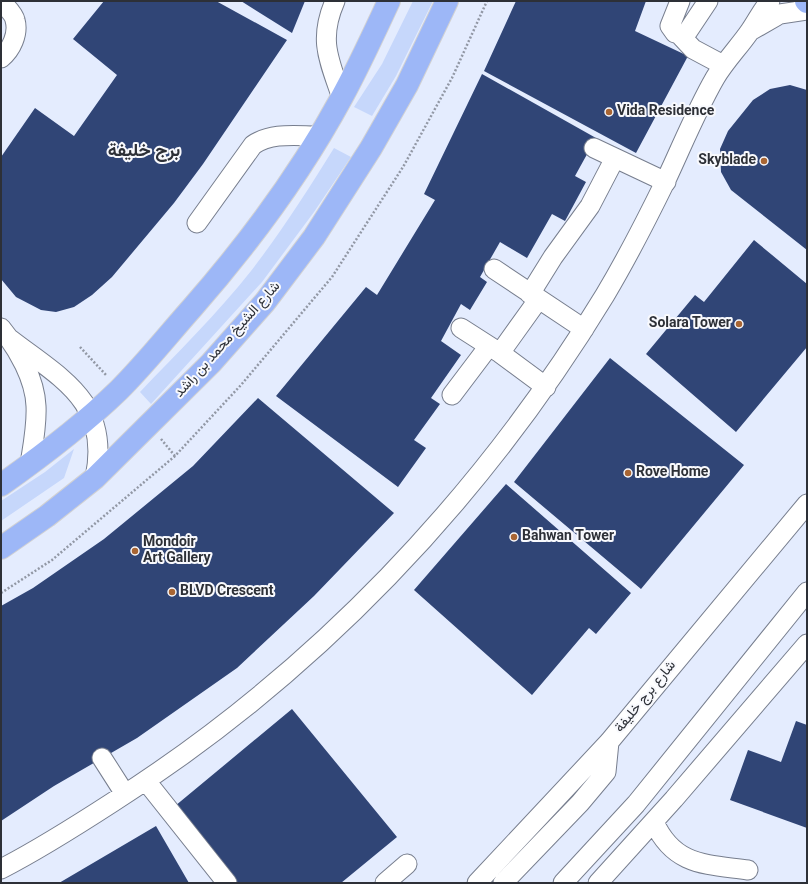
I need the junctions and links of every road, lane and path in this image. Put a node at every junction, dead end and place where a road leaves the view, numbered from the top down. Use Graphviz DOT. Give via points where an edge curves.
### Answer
graph roads {
  1 [pos="335,1"];
  2 [pos="389,1"];
  3 [pos="447,1"];
  4 [pos="680,1"];
  5 [pos="708,1"];
  6 [pos="770,1"];
  7 [pos="2,2"];
  8 [pos="807,10"];
  9 [pos="750,30"];
  10 [pos="680,34"];
  11 [pos="1,58"];
  12 [pos="723,65"];
  13 [pos="342,98"];
  14 [pos="319,136"];
  15 [pos="594,148"];
  16 [pos="615,158"];
  17 [pos="666,182"];
  18 [pos="197,223"];
  19 [pos="494,269"];
  20 [pos="534,297"];
  21 [pos="461,328"];
  22 [pos="584,329"];
  23 [pos="5,334"];
  24 [pos="80,347"];
  25 [pos="494,349"];
  26 [pos="546,387"];
  27 [pos="119,389"];
  28 [pos="452,395"];
  29 [pos="92,414"];
  30 [pos="30,464"];
  31 [pos="95,478"];
  32 [pos="1,485"];
  33 [pos="807,504"];
  34 [pos="1,548"];
  35 [pos="807,592"];
  36 [pos="807,644"];
  37 [pos="609,742"];
  38 [pos="102,758"];
  39 [pos="146,781"];
  40 [pos="126,794"];
  41 [pos="674,799"];
  42 [pos="636,804"];
  43 [pos="654,822"];
  44 [pos="407,864"];
  45 [pos="1,869"];
  46 [pos="748,870"];
  47 [pos="227,883"];
  48 [pos="385,883"];
  49 [pos="477,883"];
  50 [pos="503,883"];
  51 [pos="563,883"];
  52 [pos="598,883"];
  1 -- 13 [label="street" via="328,19 325,40 327,54"];
  2 -- 13 [label="main road"];
  3 -- 31 [label="main road, شارع الشيخ محمد بن راشد" via="407,85 371,148 309,243 265,302 211,363"];
  4 -- 10 [label="street" via="670,26 675,33"];
  5 -- 10 [label="street" via="688,31"];
  6 -- 9 [label="street"];
  7 -- 11 [label="street" via="15,20 16,28 13,44"];
  8 -- 9 [label="street" via="780,14"];
  9 -- 12 [label="street"];
  10 -- 12 [label="street" via="693,49"];
  12 -- 17 [label="street" via="705,97"];
  13 -- 14 [label="main road"];
  14 -- 18 [label="street" via="271,136 253,145"];
  14 -- 27 [label="main road" via="268,214 240,251"];
  15 -- 16 [label="street"];
  16 -- 17 [label="street"];
  16 -- 20 [label="street" via="590,206 553,257"];
  17 -- 22 [label="street"];
  19 -- 20 [label="street"];
  20 -- 22 [label="street"];
  20 -- 25 [label="street"];
  21 -- 25 [label="street"];
  22 -- 26 [label="street"];
  23 -- 29 [label="street" via="74,390"];
  23 -- 30 [label="street" via="27,370 36,405"];
  24 -- 27 [label="path"];
  25 -- 26 [label="street"];
  25 -- 28 [label="street"];
  26 -- 39 [label="street" via="468,489 380,586 292,670 245,709"];
  27 -- 29 [label="main road"];
  29 -- 30 [label="main road"];
  29 -- 31 [label="street" via="99,446"];
  30 -- 32 [label="main road"];
  31 -- 34 [label="main road, شارع الشيخ محمد بن راشد"];
  33 -- 37 [label="street, شارع برج خليفة"];
  35 -- 42 [label="street"];
  36 -- 41 [label="street"];
  37 -- 49 [label="street, شارع برج خليفة"];
  37 -- 50 [label="street" via="606,772 580,803"];
  38 -- 40 [label="street"];
  39 -- 40 [label="street"];
  39 -- 47 [label="street"];
  40 -- 45 [label="street" via="54,840"];
  41 -- 42 [label="street"];
  41 -- 43 [label="street"];
  42 -- 51 [label="street"];
  43 -- 46 [label="street" via="667,844 688,860"];
  43 -- 52 [label="street"];
  44 -- 48 [label="street"];
}
